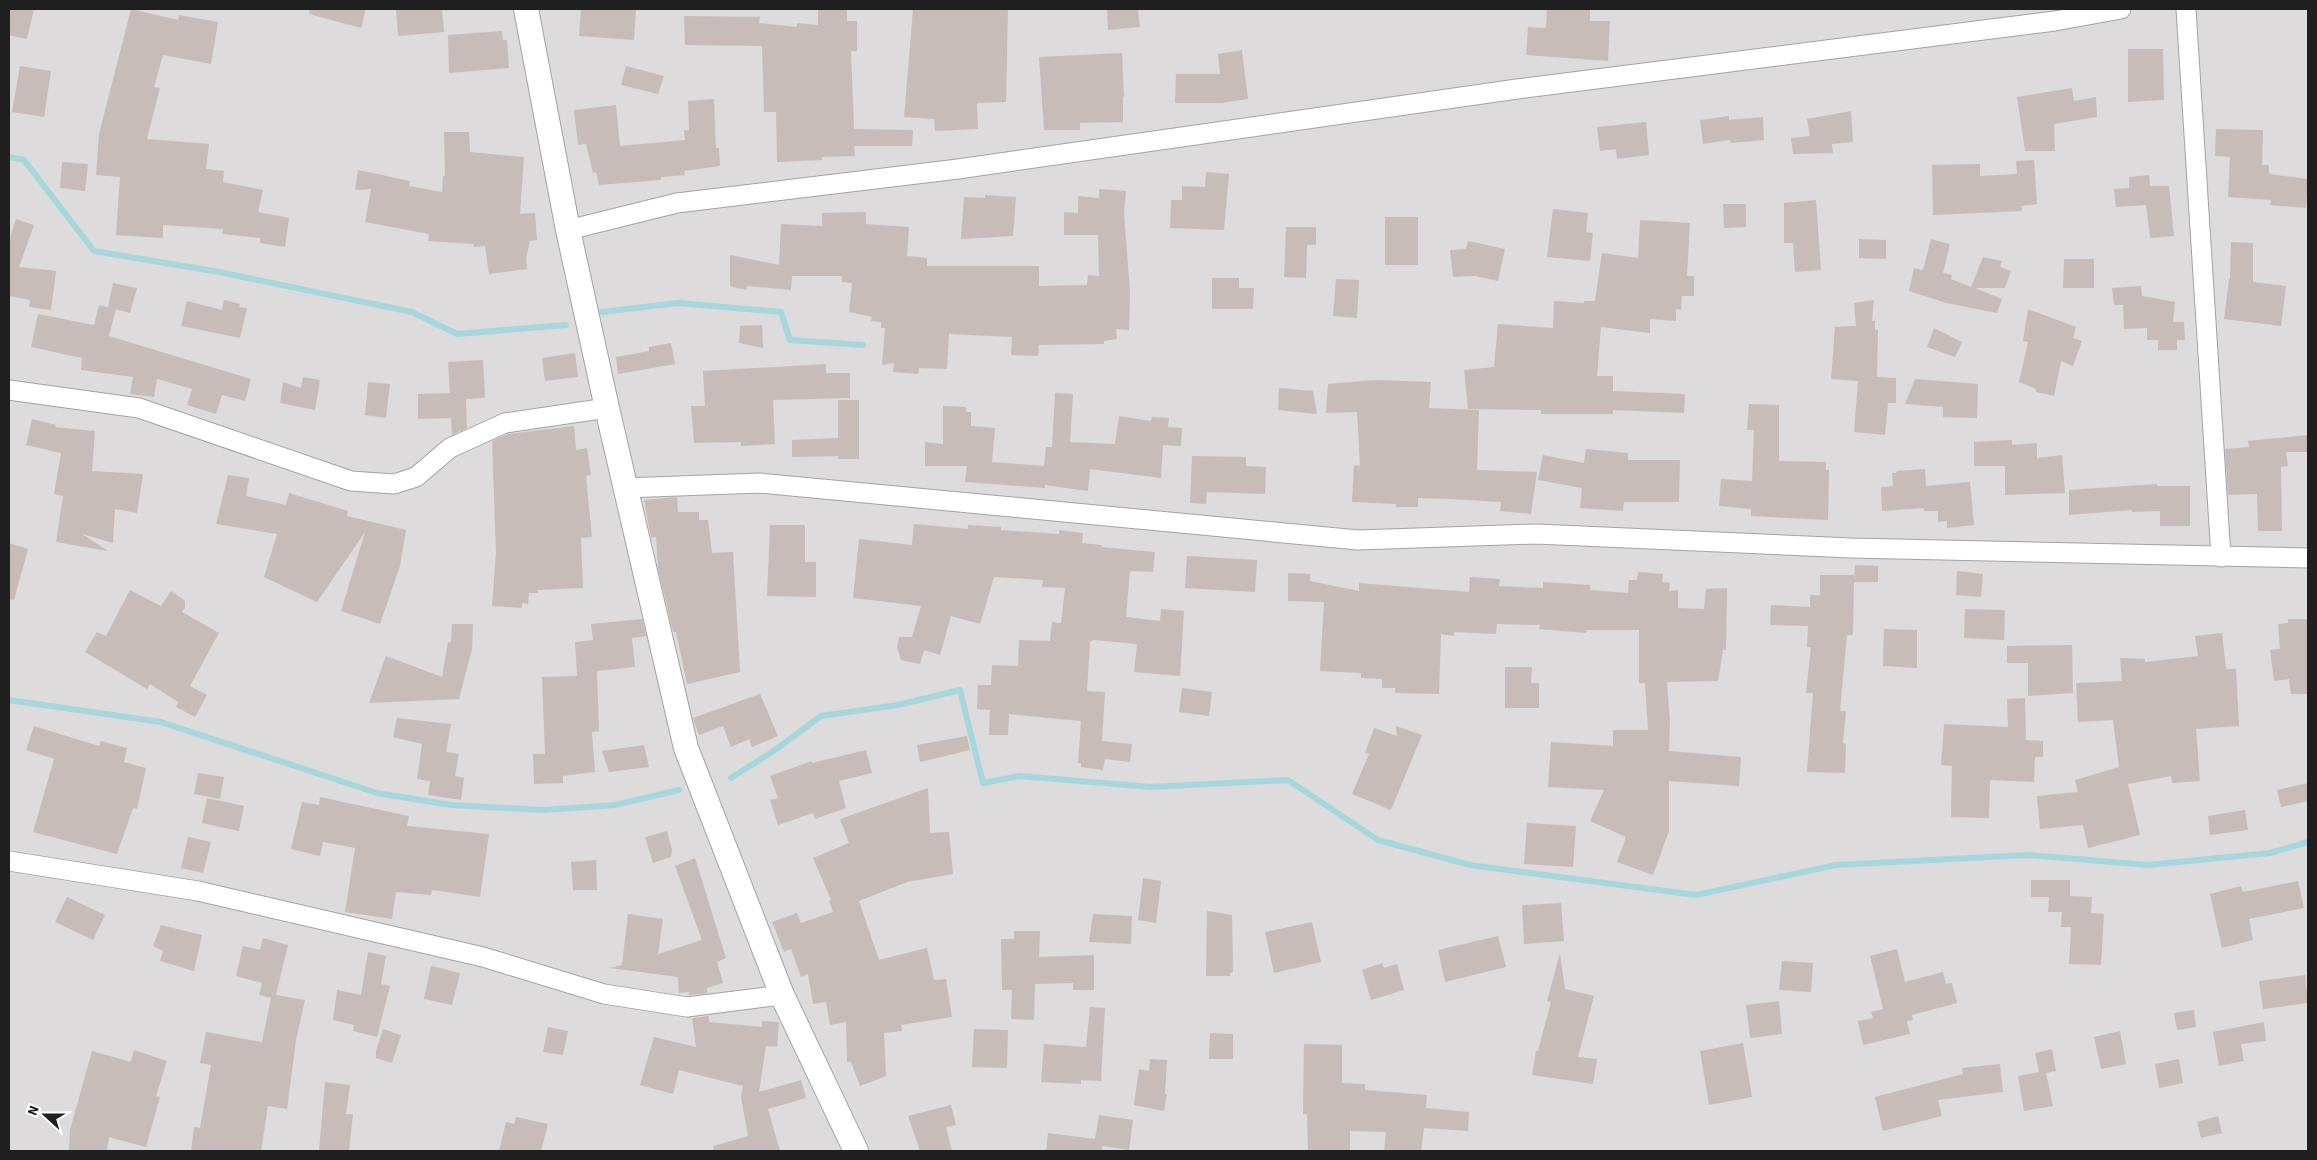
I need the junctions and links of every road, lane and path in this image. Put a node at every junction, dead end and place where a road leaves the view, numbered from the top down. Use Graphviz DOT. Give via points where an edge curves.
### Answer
graph roads {
  1 [pos="526,9"];
  2 [pos="2120,9"];
  3 [pos="2186,9"];
  4 [pos="568,230"];
  5 [pos="9,390"];
  6 [pos="607,408"];
  7 [pos="624,488"];
  8 [pos="2221,557"];
  9 [pos="2308,558"];
  10 [pos="9,861"];
  11 [pos="782,995"];
  12 [pos="856,1151"];
  1 -- 4 [label="street"];
  2 -- 4 [label="street" via="2055,22 1517,88 958,169 677,203"];
  3 -- 8 [label="street"];
  4 -- 6 [label="street"];
  5 -- 6 [label="street" via="139,408 351,481 394,484 416,477 450,448 505,423"];
  6 -- 7 [label="street"];
  7 -- 8 [label="street" via="760,483 1358,540 1536,534 1851,548"];
  7 -- 11 [label="street" via="686,748"];
  8 -- 9 [label="street"];
  10 -- 11 [label="street" via="198,891 482,956 604,994 687,1007"];
  11 -- 12 [label="street"];
}
